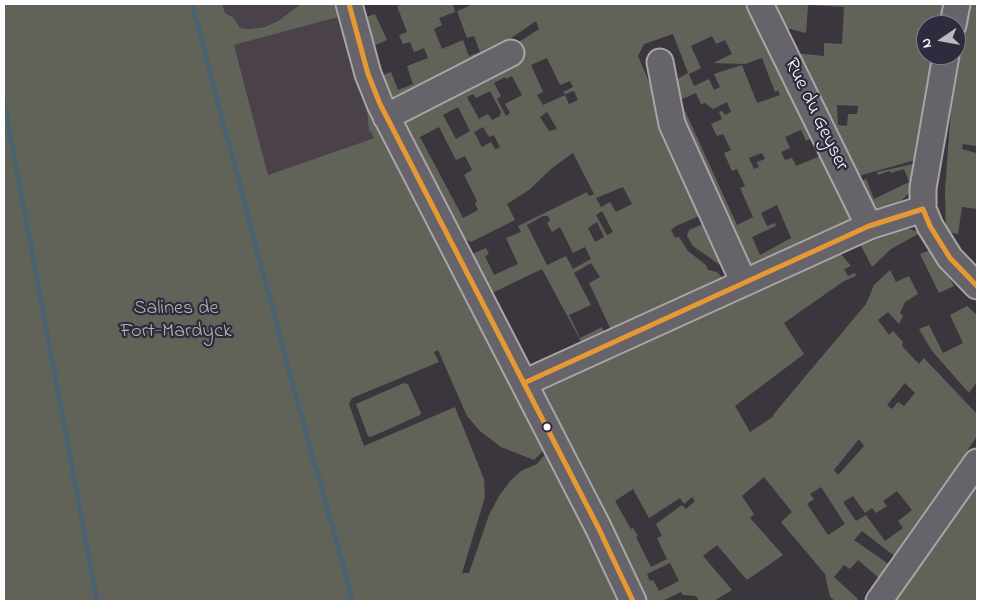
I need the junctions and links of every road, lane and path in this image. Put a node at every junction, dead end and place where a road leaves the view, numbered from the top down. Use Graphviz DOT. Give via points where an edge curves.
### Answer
graph roads {
  1 [pos="349,4"];
  2 [pos="760,4"];
  3 [pos="512,53"];
  4 [pos="660,62"];
  5 [pos="944,65"];
  6 [pos="386,117"];
  7 [pos="923,209"];
  8 [pos="869,226"];
  9 [pos="744,283"];
  10 [pos="977,286"];
  11 [pos="524,383"];
  12 [pos="977,462"];
  13 [pos="633,601"];
  14 [pos="879,601"];
  1 -- 6 [label="street" via="370,79"];
  2 -- 8 [label="street, Rue du Geyser"];
  3 -- 6 [label="street"];
  4 -- 9 [label="street" via="672,124"];
  5 -- 7 [label="street" via="923,188"];
  6 -- 11 [label="street"];
  7 -- 8 [label="street"];
  7 -- 10 [label="street" via="950,258"];
  8 -- 9 [label="street"];
  9 -- 11 [label="street"];
  11 -- 13 [label="street"];
  12 -- 14 [label="street"];
}
